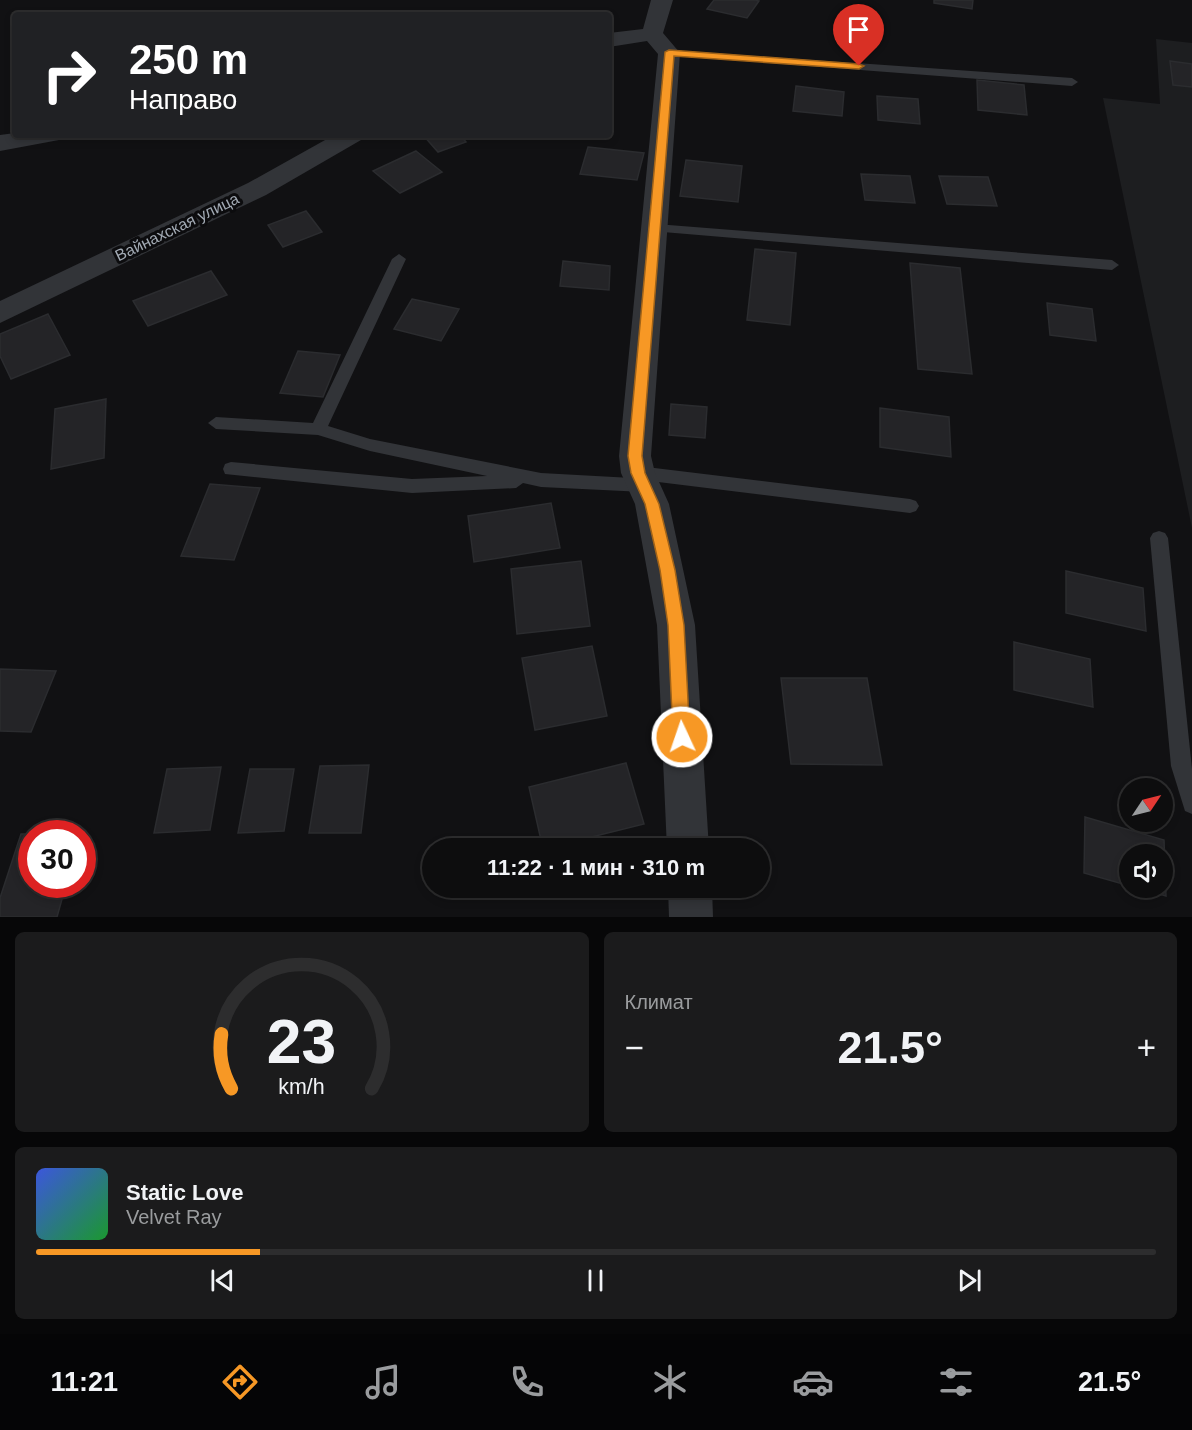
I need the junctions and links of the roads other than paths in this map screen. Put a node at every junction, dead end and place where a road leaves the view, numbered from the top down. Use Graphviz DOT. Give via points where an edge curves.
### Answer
graph roads {
  1 [pos="662,0"];
  2 [pos="612,40"];
  3 [pos="661,43"];
  4 [pos="1072,82"];
  5 [pos="31,138"];
  6 [pos="347,138"];
  7 [pos="0,143"];
  8 [pos="656,228"];
  9 [pos="399,259"];
  10 [pos="1112,265"];
  11 [pos="0,313"];
  12 [pos="216,423"];
  13 [pos="318,429"];
  14 [pos="231,470"];
  15 [pos="641,479"];
  16 [pos="540,480"];
  17 [pos="910,506"];
  18 [pos="1159,538"];
  19 [pos="1192,804"];
  20 [pos="687,838"];
  21 [pos="690,898"];
  22 [pos="691,917"];
  1 -- 3 [label="street"];
  2 -- 3 [label="street"];
  3 -- 4 [label="lane"];
  3 -- 8 [label="street"];
  5 -- 7 [label="street"];
  6 -- 11 [label="street, Вайнахская улица" via="257,189"];
  8 -- 10 [label="lane"];
  8 -- 15 [label="street" via="635,456"];
  9 -- 13 [label="lane"];
  12 -- 13 [label="lane"];
  13 -- 16 [label="lane" via="370,445"];
  14 -- 16 [label="lane" via="412,486"];
  15 -- 16 [label="lane"];
  15 -- 17 [label="lane"];
  15 -- 20 [label="street" via="652,504 676,625"];
  18 -- 19 [label="lane" via="1181,766"];
  21 -- 22 [label="street"];
}
